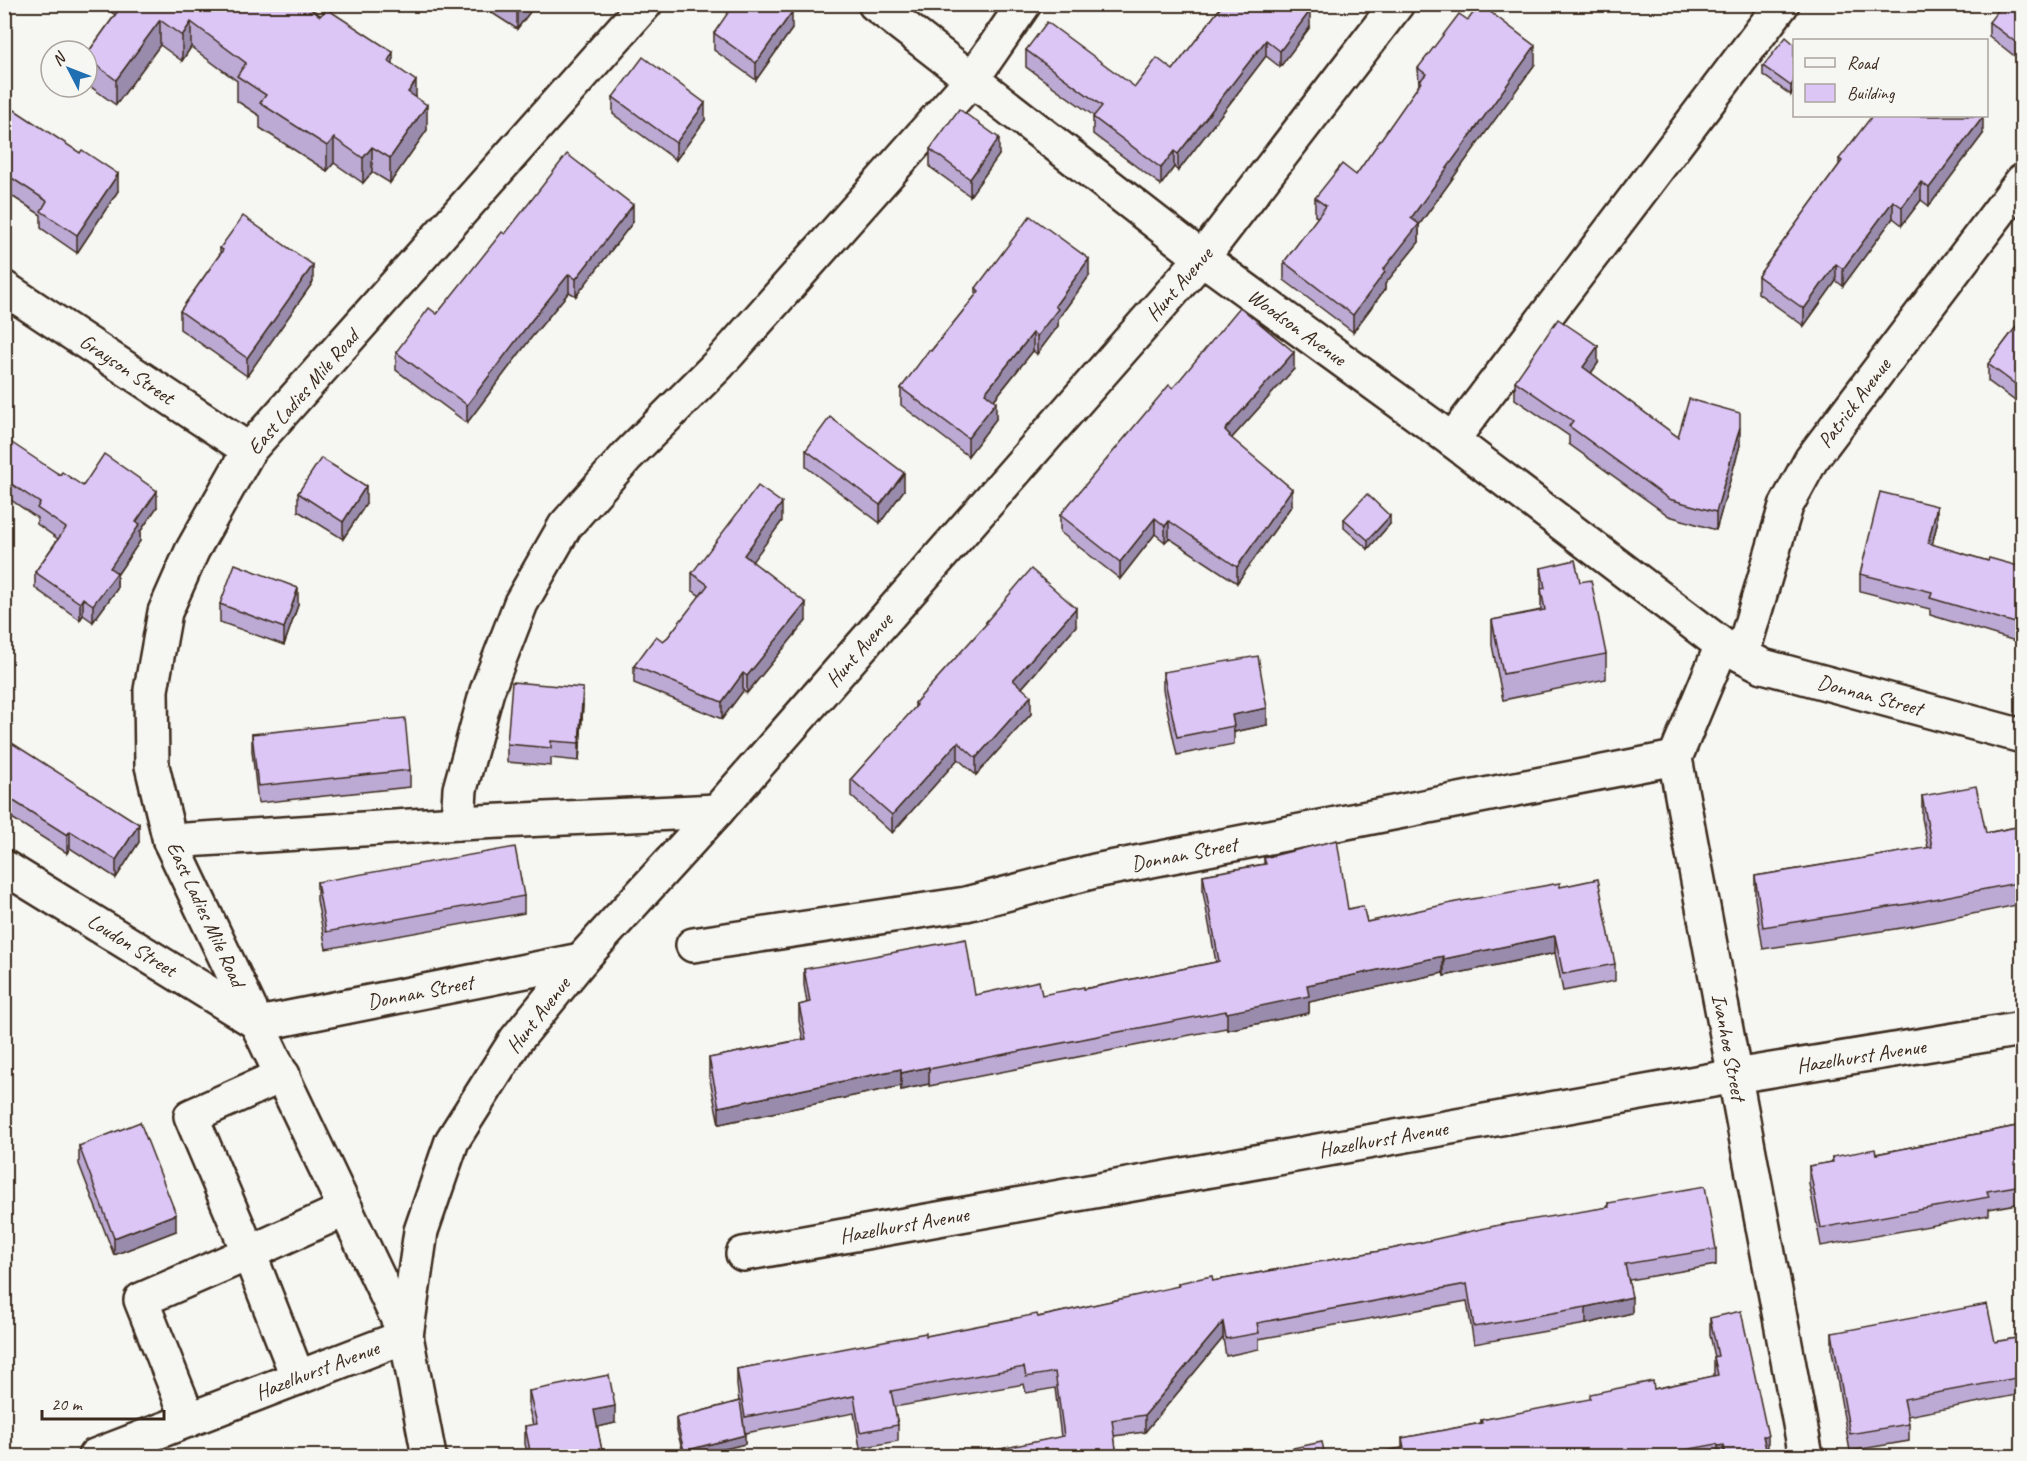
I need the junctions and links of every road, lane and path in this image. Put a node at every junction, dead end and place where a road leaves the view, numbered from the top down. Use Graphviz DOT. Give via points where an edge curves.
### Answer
graph roads {
  1 [pos="645,4"];
  2 [pos="875,4"];
  3 [pos="1024,4"];
  4 [pos="1397,4"];
  5 [pos="1782,4"];
  6 [pos="973,78"];
  7 [pos="2022,181"];
  8 [pos="1202,258"];
  9 [pos="4,288"];
  10 [pos="1452,440"];
  11 [pos="249,450"];
  12 [pos="1732,650"];
  13 [pos="2022,736"];
  14 [pos="1674,758"];
  15 [pos="717,811"];
  16 [pos="458,823"];
  17 [pos="170,841"];
  18 [pos="4,867"];
  19 [pos="693,945"];
  20 [pos="581,960"];
  21 [pos="259,1024"];
  22 [pos="2022,1029"];
  23 [pos="283,1075"];
  24 [pos="1734,1076"];
  25 [pos="346,1209"];
  26 [pos="249,1253"];
  27 [pos="743,1254"];
  28 [pos="406,1336"];
  29 [pos="298,1378"];
  30 [pos="189,1420"];
  31 [pos="94,1456"];
  32 [pos="429,1456"];
  33 [pos="1806,1456"];
  1 -- 11 [label="street, East Ladies Mile Road"];
  2 -- 6 [label="street, Woodson Avenue"];
  3 -- 6 [label="street"];
  4 -- 8 [label="street, Hunt Avenue"];
  5 -- 10 [label="street"];
  6 -- 8 [label="street, Woodson Avenue"];
  6 -- 16 [label="street" via="719,364 627,456 565,526 521,603 487,691 460,789"];
  7 -- 12 [label="street, Patrick Avenue" via="1811,460 1786,506"];
  8 -- 10 [label="street, Woodson Avenue"];
  8 -- 15 [label="street, Hunt Avenue"];
  9 -- 11 [label="street, Grayson Street"];
  10 -- 12 [label="street, Woodson Avenue"];
  11 -- 17 [label="street, East Ladies Mile Road" via="192,551 165,612 151,690 152,766"];
  12 -- 13 [label="street, Donnan Street" via="1763,666"];
  12 -- 14 [label="street"];
  14 -- 19 [label="street, Donnan Street" via="1095,871 966,904"];
  14 -- 24 [label="street, Ivanhoe Street"];
  15 -- 16 [label="street"];
  15 -- 20 [label="street, Hunt Avenue"];
  16 -- 17 [label="street"];
  17 -- 21 [label="street, East Ladies Mile Road"];
  18 -- 21 [label="street, Loudon Street"];
  20 -- 21 [label="street, Donnan Street"];
  20 -- 28 [label="street, Hunt Avenue" via="516,1040 452,1141 421,1231"];
  21 -- 23 [label="street, East Ladies Mile Road"];
  22 -- 24 [label="street, Hazelhurst Avenue"];
  23 -- 25 [label="street, East Ladies Mile Road"];
  23 -- 26 [label="street" via="191,1116"];
  24 -- 27 [label="street, Hazelhurst Avenue"];
  24 -- 33 [label="street, Ivanhoe Street"];
  25 -- 26 [label="street"];
  25 -- 28 [label="street, East Ladies Mile Road"];
  26 -- 29 [label="street"];
  26 -- 30 [label="street" via="141,1300"];
  28 -- 29 [label="street, Hazelhurst Avenue"];
  28 -- 32 [label="street, East Ladies Mile Road"];
  29 -- 30 [label="street, Hazelhurst Avenue"];
  30 -- 31 [label="street, Hazelhurst Avenue"];
}
